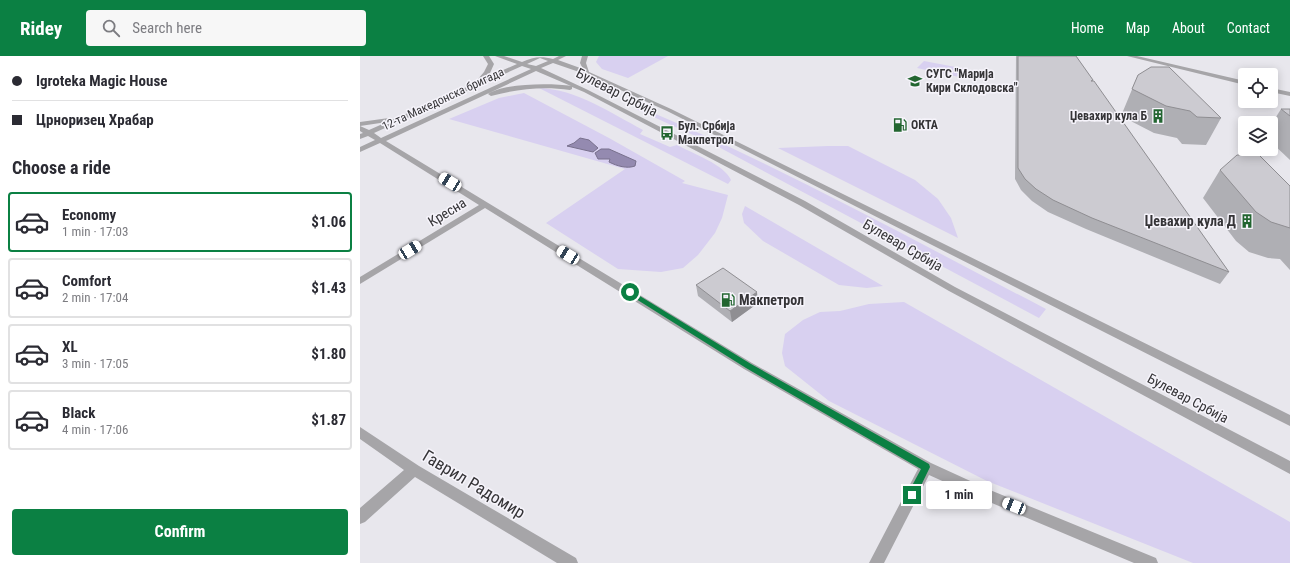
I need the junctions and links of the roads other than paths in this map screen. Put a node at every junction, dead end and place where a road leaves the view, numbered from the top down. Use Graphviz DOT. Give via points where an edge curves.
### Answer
graph roads {
  1 [pos="486,56"];
  2 [pos="498,56"];
  3 [pos="540,56"];
  4 [pos="562,56"];
  5 [pos="585,56"];
  6 [pos="1130,56"];
  7 [pos="553,60"];
  8 [pos="521,64"];
  9 [pos="535,68"];
  10 [pos="587,73"];
  11 [pos="1238,81"];
  12 [pos="476,83"];
  13 [pos="586,91"];
  14 [pos="1278,91"];
  15 [pos="1290,94"];
  16 [pos="466,101"];
  17 [pos="402,118"];
  18 [pos="360,124"];
  19 [pos="360,128"];
  20 [pos="370,133"];
  21 [pos="360,138"];
  22 [pos="382,140"];
  23 [pos="360,150"];
  24 [pos="486,204"];
  25 [pos="360,281"];
  26 [pos="1290,421"];
  27 [pos="360,432"];
  28 [pos="926,467"];
  29 [pos="1290,468"];
  30 [pos="414,470"];
  31 [pos="360,517"];
  32 [pos="571,563"];
  33 [pos="876,563"];
  34 [pos="1151,563"];
  1 -- 12 [label="street" via="491,64 490,68"];
  2 -- 8 [label="street, Булевар Србија"];
  3 -- 7 [label="street, Булевар Србија"];
  3 -- 8 [label="street, 12-та Македонска бригада"];
  4 -- 7 [label="street, 12-та Македонска бригада"];
  5 -- 10 [label="street" via="583,63"];
  6 -- 11 [label="street"];
  7 -- 9 [label="street, 12-та Македонска бригада"];
  7 -- 10 [label="street, Булевар Србија"];
  8 -- 9 [label="street, Булевар Србија"];
  8 -- 12 [label="street, 12-та Македонска бригада"];
  9 -- 13 [label="street, Булевар Србија"];
  9 -- 16 [label="street, 12-та Македонска бригада"];
  10 -- 26 [label="street, Булевар Србија" via="680,115"];
  12 -- 17 [label="street, 12-та Македонска бригада"];
  13 -- 16 [label="street" via="561,86 536,86 510,89"];
  13 -- 29 [label="street, Булевар Србија" via="802,203 952,289"];
  14 -- 15 [label="street"];
  16 -- 22 [label="street, 12-та Македонска бригада"];
  17 -- 18 [label="street"];
  17 -- 20 [label="street, 12-та Македонска бригада"];
  19 -- 20 [label="street"];
  20 -- 21 [label="street, 12-та Македонска бригада"];
  20 -- 22 [label="street"];
  22 -- 23 [label="street, 12-та Македонска бригада"];
  22 -- 24 [label="street"];
  24 -- 25 [label="street, Кресна"];
  24 -- 28 [label="street" via="748,366"];
  27 -- 30 [label="street, Гаврил Радомир"];
  28 -- 33 [label="street"];
  28 -- 34 [label="street"];
  30 -- 31 [label="street"];
  30 -- 32 [label="street, Гаврил Радомир"];
}
